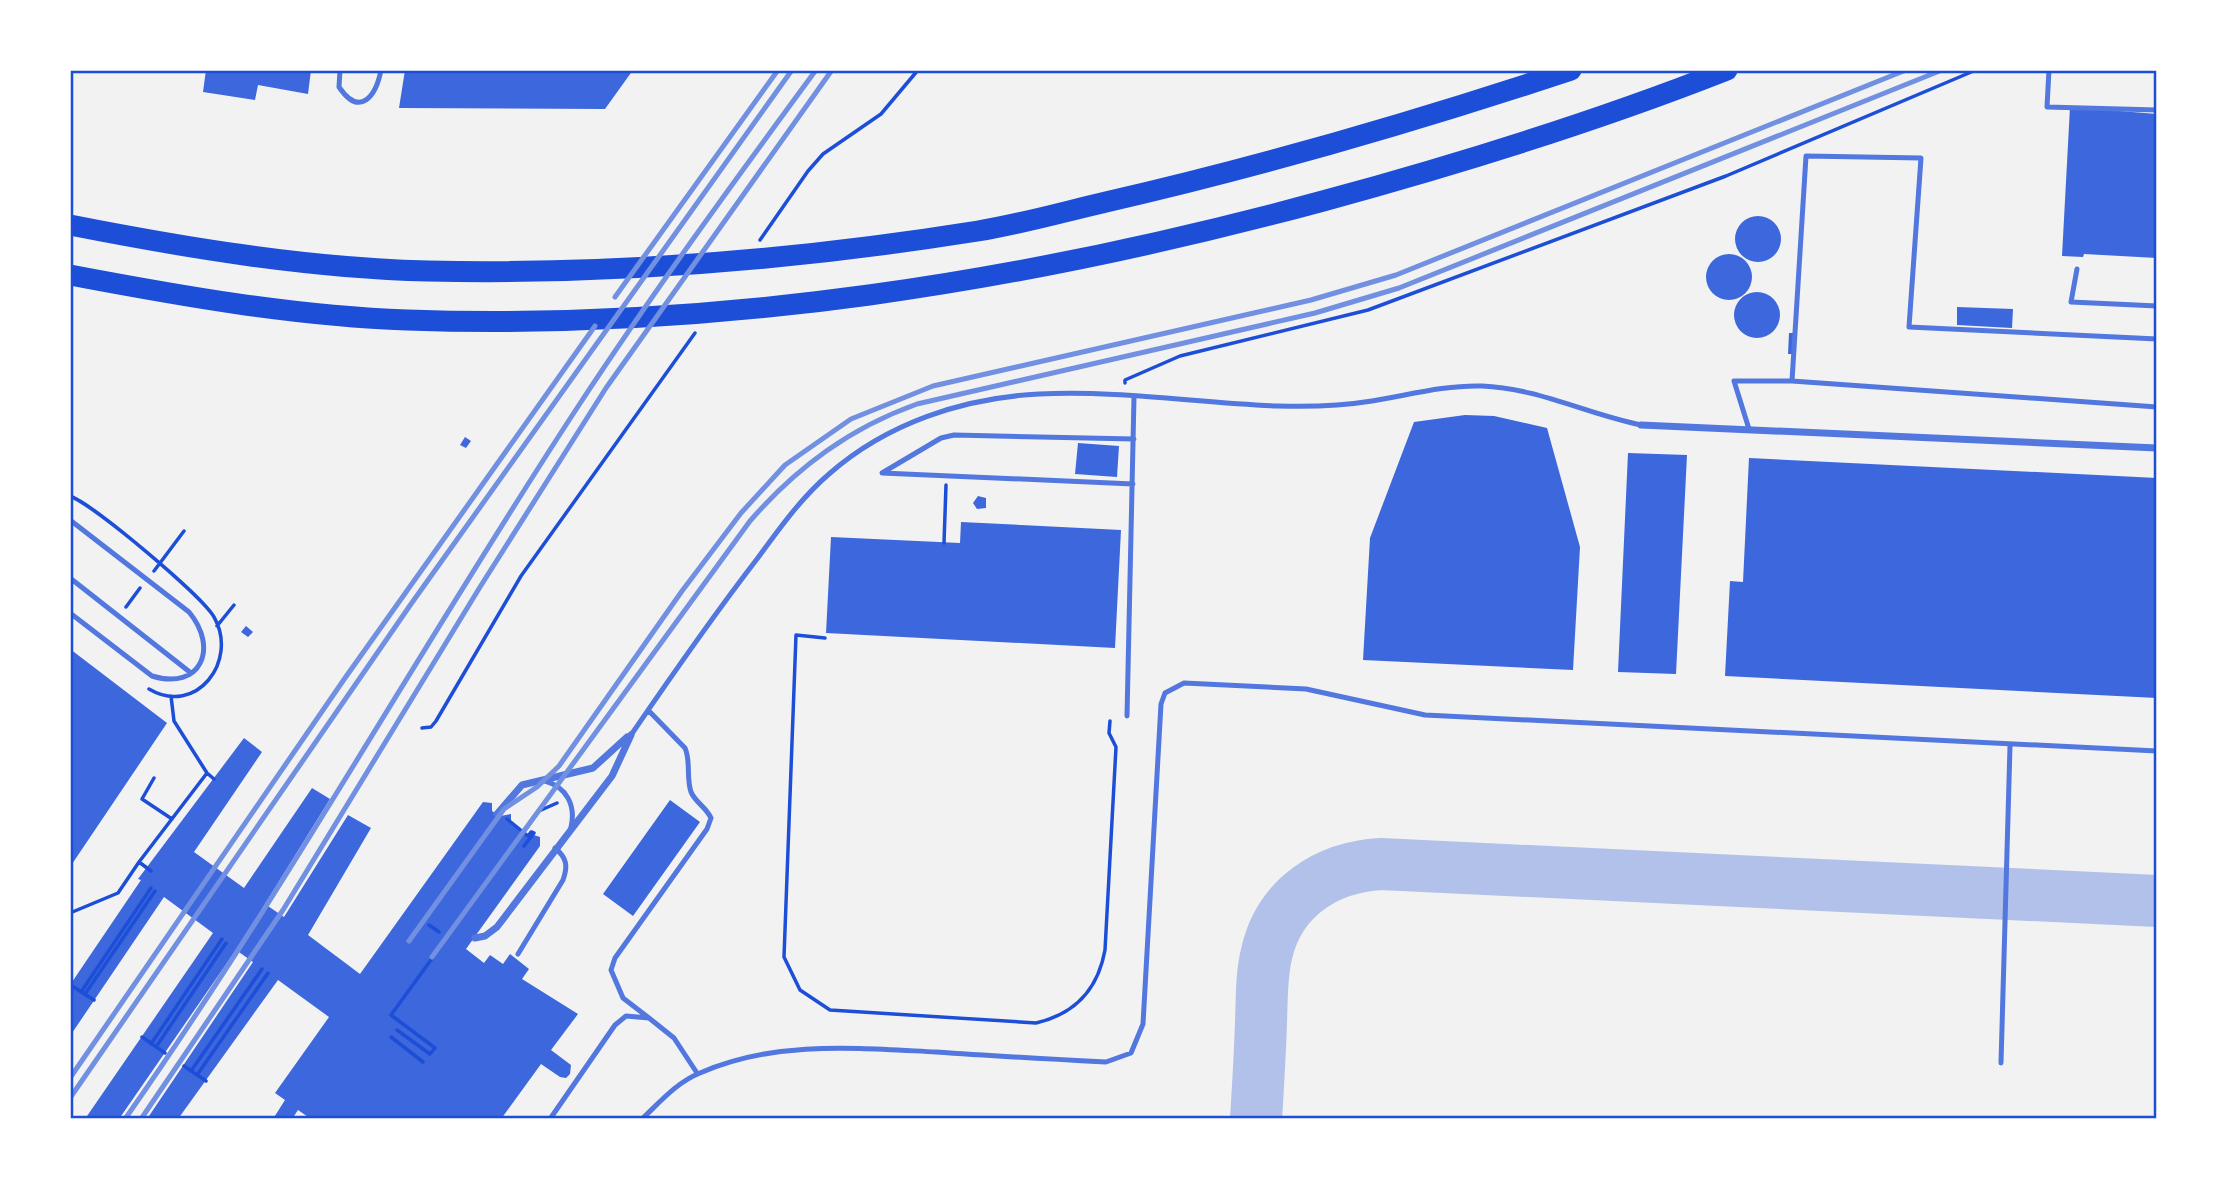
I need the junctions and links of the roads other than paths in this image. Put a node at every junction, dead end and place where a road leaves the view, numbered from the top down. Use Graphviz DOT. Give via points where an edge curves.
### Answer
graph roads {
  1 [pos="340,70"];
  2 [pos="381,70"];
  3 [pos="1571,70"];
  4 [pos="1727,70"];
  5 [pos="2049,70"];
  6 [pos="2157,110"];
  7 [pos="70,225"];
  8 [pos="2077,269"];
  9 [pos="70,275"];
  10 [pos="2157,306"];
  11 [pos="2157,339"];
  12 [pos="1792,381"];
  13 [pos="1133,397"];
  14 [pos="2157,407"];
  15 [pos="1640,425"];
  16 [pos="1749,429"];
  17 [pos="1133,439"];
  18 [pos="2157,448"];
  19 [pos="1133,484"];
  20 [pos="70,520"];
  21 [pos="70,578"];
  22 [pos="70,613"];
  23 [pos="191,673"];
  24 [pos="648,710"];
  25 [pos="1127,716"];
  26 [pos="631,735"];
  27 [pos="2010,746"];
  28 [pos="2157,751"];
  29 [pos="538,779"];
  30 [pos="501,815"];
  31 [pos="570,827"];
  32 [pos="555,848"];
  33 [pos="475,937"];
  34 [pos="518,954"];
  35 [pos="649,1018"];
  36 [pos="2001,1063"];
  37 [pos="697,1073"];
  38 [pos="550,1119"];
  39 [pos="642,1119"];
  1 -- 2 [label="lane" via="339,87 352,100 361,101 377,90"];
  3 -- 7 [label="highway" via="1402,126 1183,185 982,230 801,255 565,271 424,271 272,258"];
  4 -- 9 [label="highway" via="1644,103 1415,176 1185,239 992,277 762,309 545,323 403,320 278,309"];
  5 -- 6 [label="lane" via="2048,107"];
  8 -- 10 [label="lane" via="2071,302"];
  11 -- 12 [label="lane" via="1909,327 1921,158 1806,156"];
  12 -- 14 [label="lane"];
  12 -- 16 [label="lane" via="1734,381"];
  13 -- 15 [label="lane" via="1317,407 1434,388 1482,386 1525,392"];
  13 -- 17 [label="lane"];
  13 -- 24 [label="lane" via="1038,394 976,401 928,415 861,451 829,474 795,509"];
  15 -- 16 [label="street"];
  16 -- 18 [label="street"];
  17 -- 19 [label="lane"];
  17 -- 19 [label="lane" via="954,435 882,473"];
  19 -- 25 [label="lane"];
  20 -- 23 [label="lane" via="196,621 205,645 202,661"];
  21 -- 23 [label="lane"];
  22 -- 23 [label="lane" via="152,676"];
  24 -- 26 [label="lane"];
  24 -- 35 [label="lane" via="688,752 693,796 711,818 611,970 623,998"];
  26 -- 29 [label="street" via="593,768"];
  26 -- 31 [label="street" via="611,776"];
  27 -- 28 [label="lane"];
  27 -- 36 [label="lane"];
  27 -- 37 [label="lane" via="1425,715 1306,689 1184,683 1173,686 1161,704 1143,1024 1131,1053 1106,1062 794,1048"];
  29 -- 30 [label="street" via="523,785"];
  29 -- 31 [label="lane" via="556,784 568,798 573,816"];
  31 -- 32 [label="street"];
  32 -- 33 [label="street" via="497,928"];
  32 -- 34 [label="lane" via="564,855 567,868 563,880"];
  35 -- 37 [label="lane" via="674,1038"];
  35 -- 38 [label="lane" via="626,1016 615,1025"];
  37 -- 39 [label="lane"];
}
